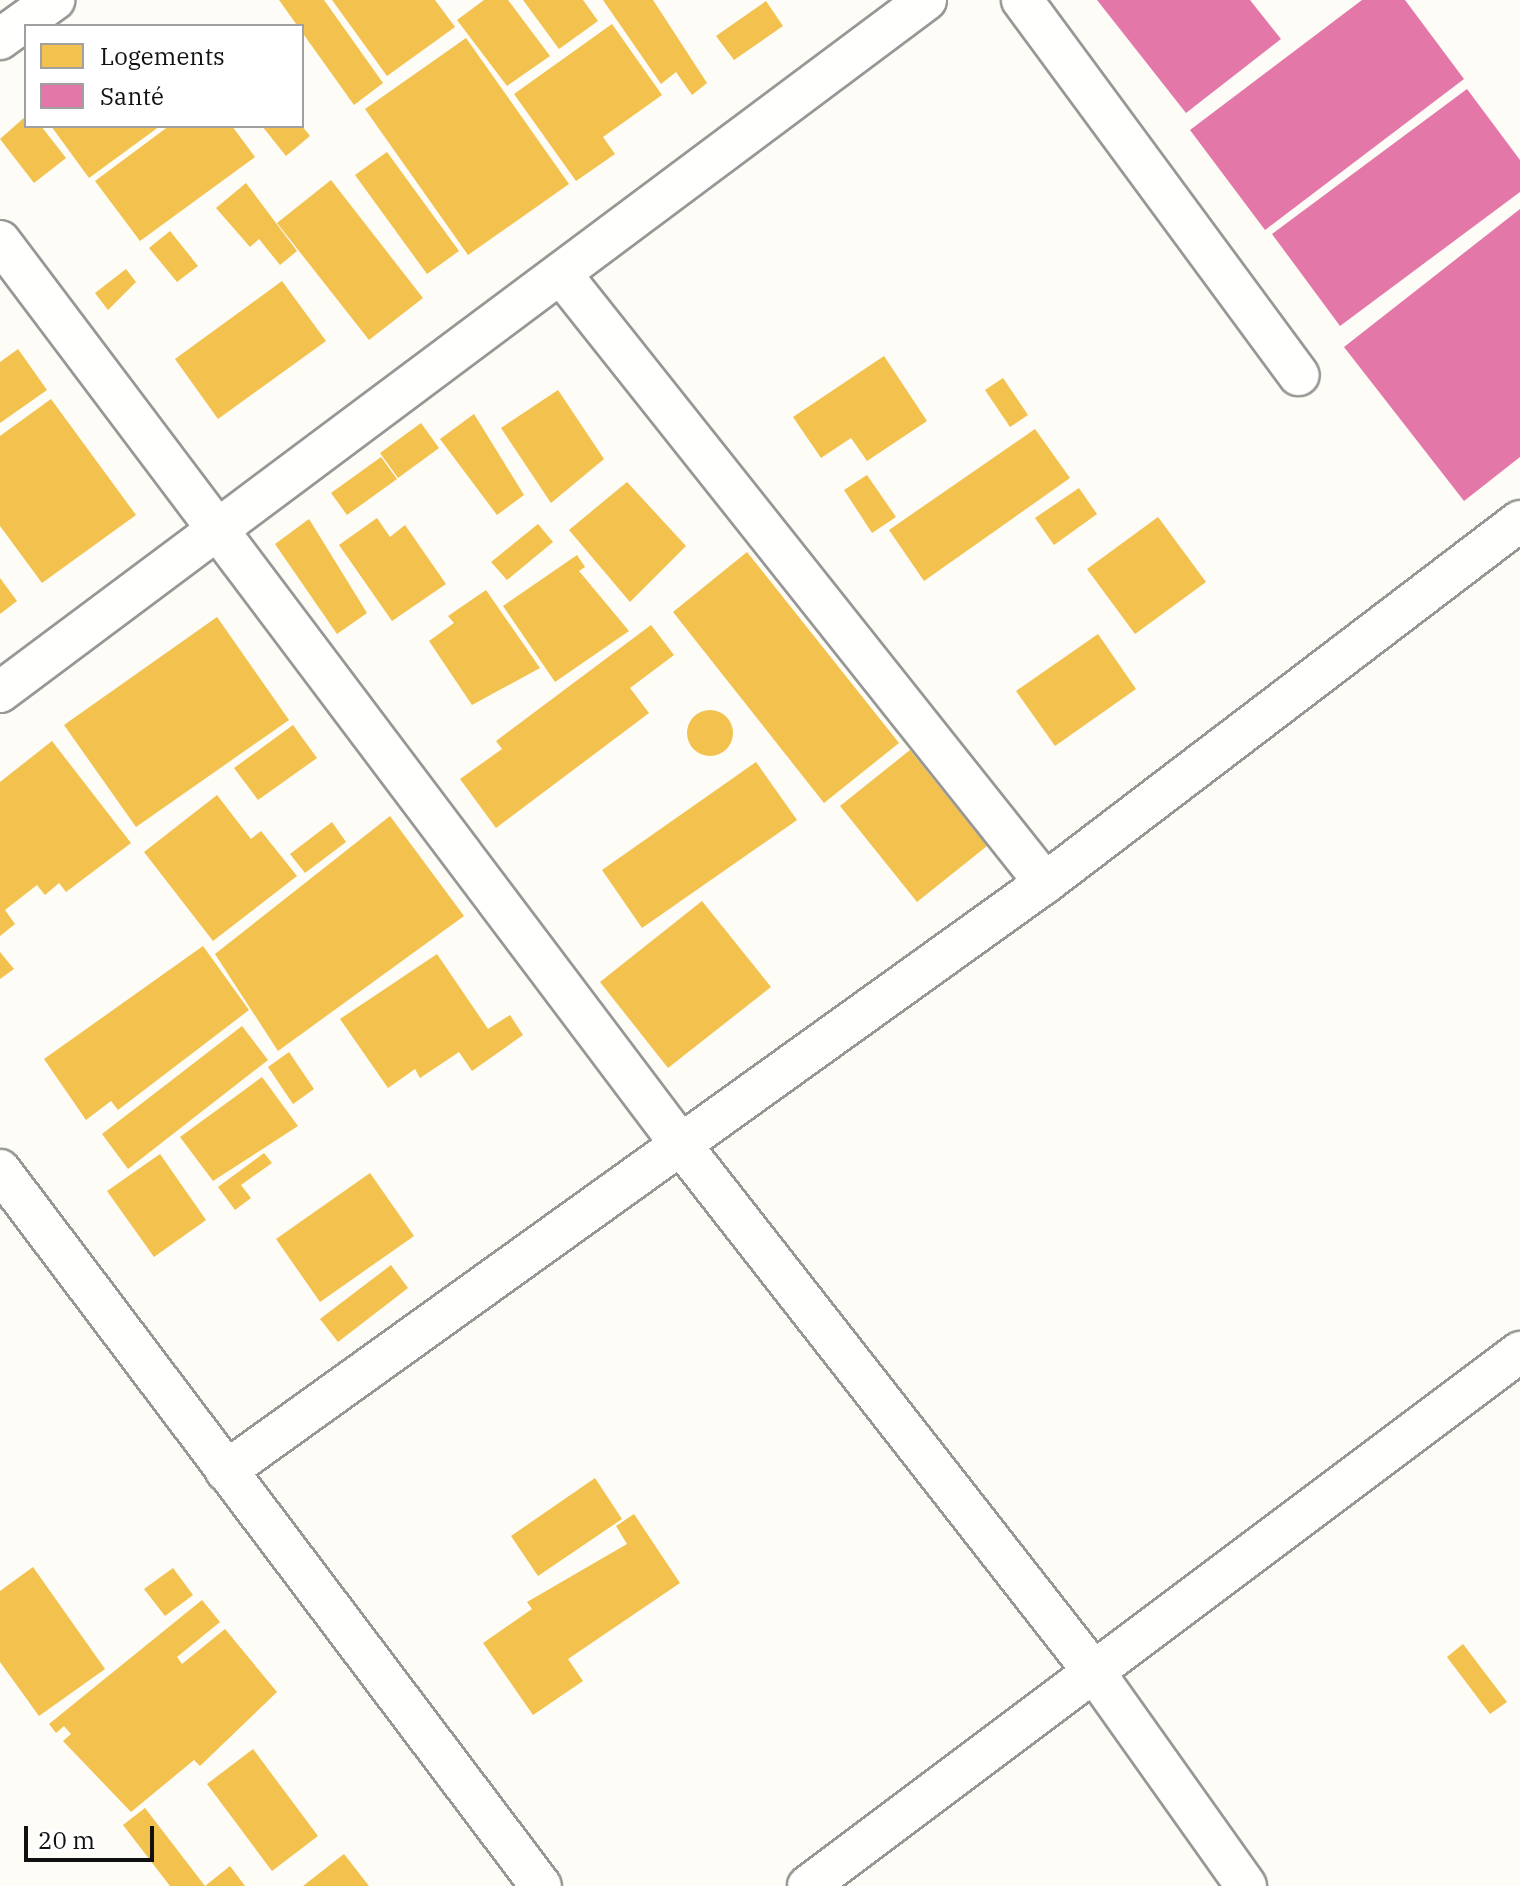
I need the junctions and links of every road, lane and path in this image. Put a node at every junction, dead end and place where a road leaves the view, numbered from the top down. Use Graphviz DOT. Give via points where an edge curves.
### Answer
graph roads {
  1 [pos="54,0"];
  2 [pos="926,0"];
  3 [pos="1022,0"];
  4 [pos="0,39"];
  5 [pos="0,241"];
  6 [pos="561,274"];
  7 [pos="1298,375"];
  8 [pos="1520,521"];
  9 [pos="214,531"];
  10 [pos="0,692"];
  11 [pos="1045,883"];
  12 [pos="682,1146"];
  13 [pos="0,1170"];
  14 [pos="1520,1352"];
  15 [pos="226,1471"];
  16 [pos="1097,1676"];
  17 [pos="541,1886"];
  18 [pos="808,1886"];
  19 [pos="1246,1886"];
  1 -- 4 [label="street"];
  2 -- 6 [label="street"];
  3 -- 7 [label="street"];
  5 -- 9 [label="street"];
  6 -- 9 [label="street"];
  6 -- 11 [label="street"];
  8 -- 11 [label="street"];
  9 -- 10 [label="street"];
  9 -- 12 [label="street"];
  11 -- 12 [label="street"];
  12 -- 15 [label="street"];
  12 -- 16 [label="street"];
  13 -- 15 [label="street"];
  14 -- 16 [label="street"];
  15 -- 17 [label="street"];
  16 -- 18 [label="street"];
  16 -- 19 [label="street"];
}
